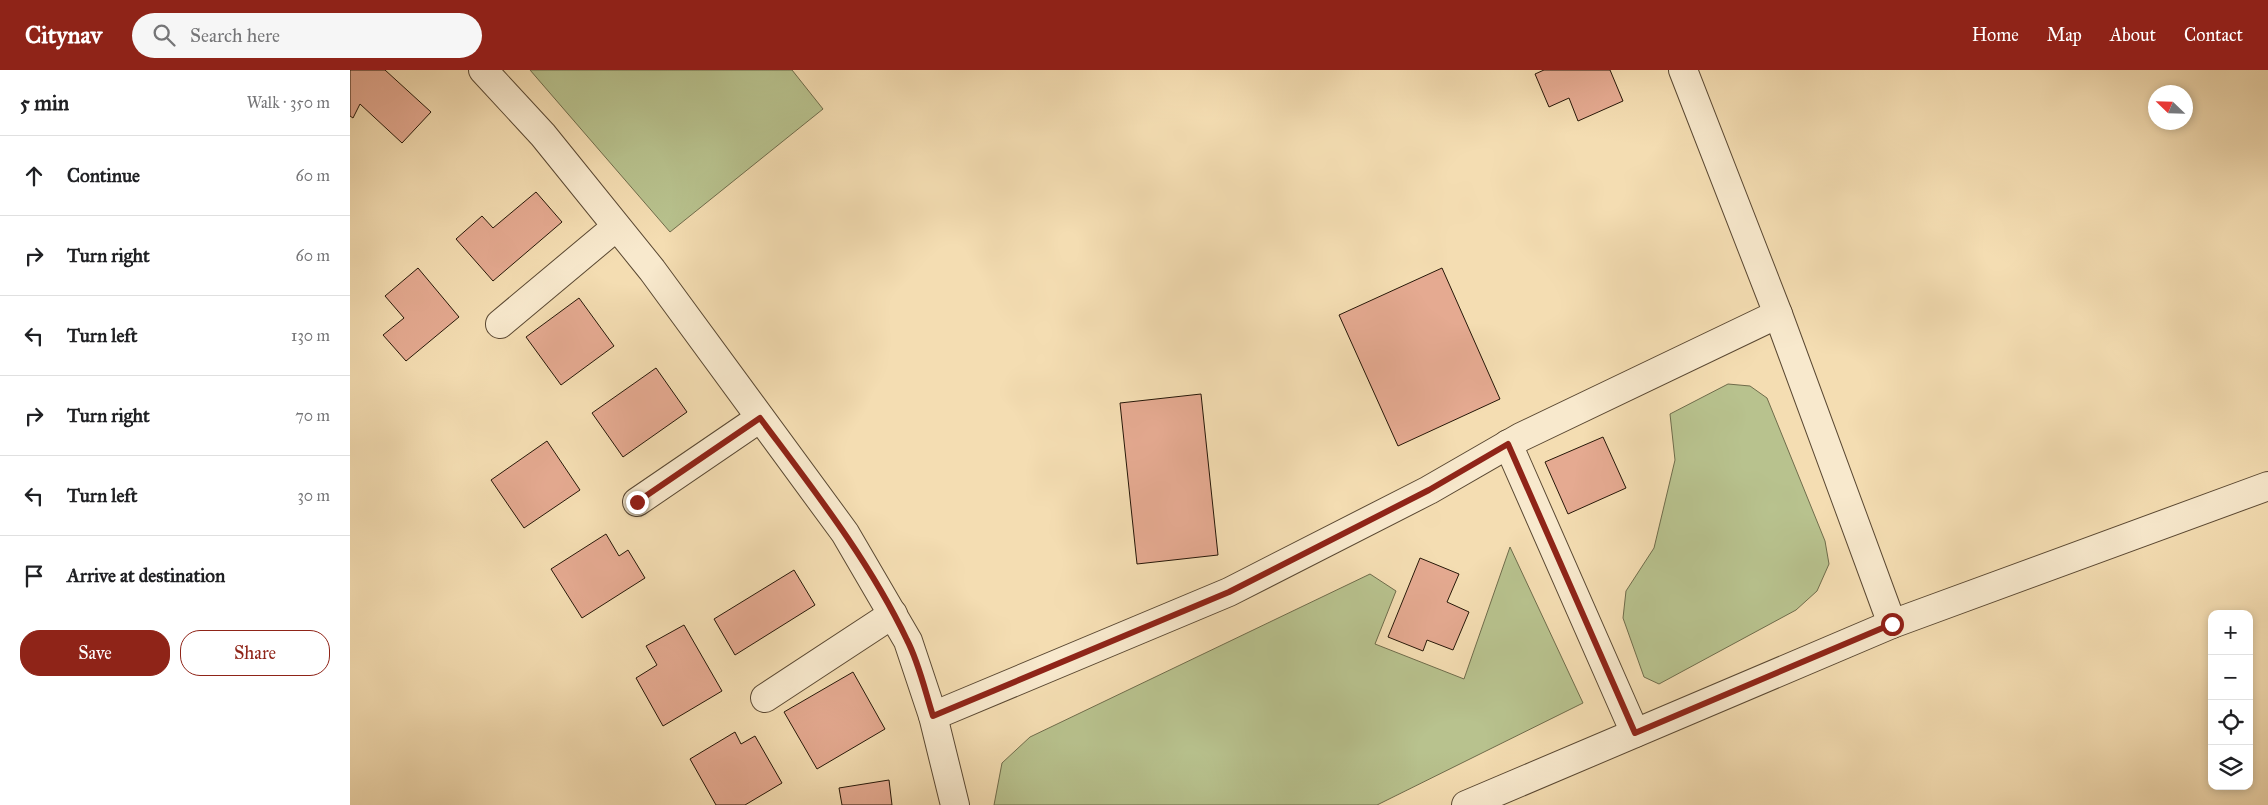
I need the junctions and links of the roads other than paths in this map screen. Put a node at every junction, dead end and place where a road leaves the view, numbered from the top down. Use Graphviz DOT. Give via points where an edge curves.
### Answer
graph roads {
  1 [pos="483,70"];
  2 [pos="1683,70"];
  3 [pos="616,227"];
  4 [pos="1778,314"];
  5 [pos="500,324"];
  6 [pos="760,418"];
  7 [pos="1508,444"];
  8 [pos="2268,486"];
  9 [pos="637,502"];
  10 [pos="893,614"];
  11 [pos="1892,624"];
  12 [pos="765,698"];
  13 [pos="933,716"];
  14 [pos="1635,733"];
  15 [pos="955,805"];
  16 [pos="1466,805"];
  1 -- 3 [label="street" via="543,135"];
  2 -- 4 [label="street"];
  3 -- 5 [label="street"];
  3 -- 6 [label="street" via="652,270"];
  4 -- 7 [label="street"];
  4 -- 11 [label="street"];
  6 -- 9 [label="street"];
  6 -- 10 [label="street" via="845,533"];
  7 -- 13 [label="street" via="1429,490 1229,592"];
  7 -- 14 [label="street"];
  8 -- 11 [label="street"];
  10 -- 12 [label="street"];
  10 -- 13 [label="street" via="908,641"];
  11 -- 14 [label="street"];
  13 -- 15 [label="street"];
  14 -- 16 [label="street"];
}
